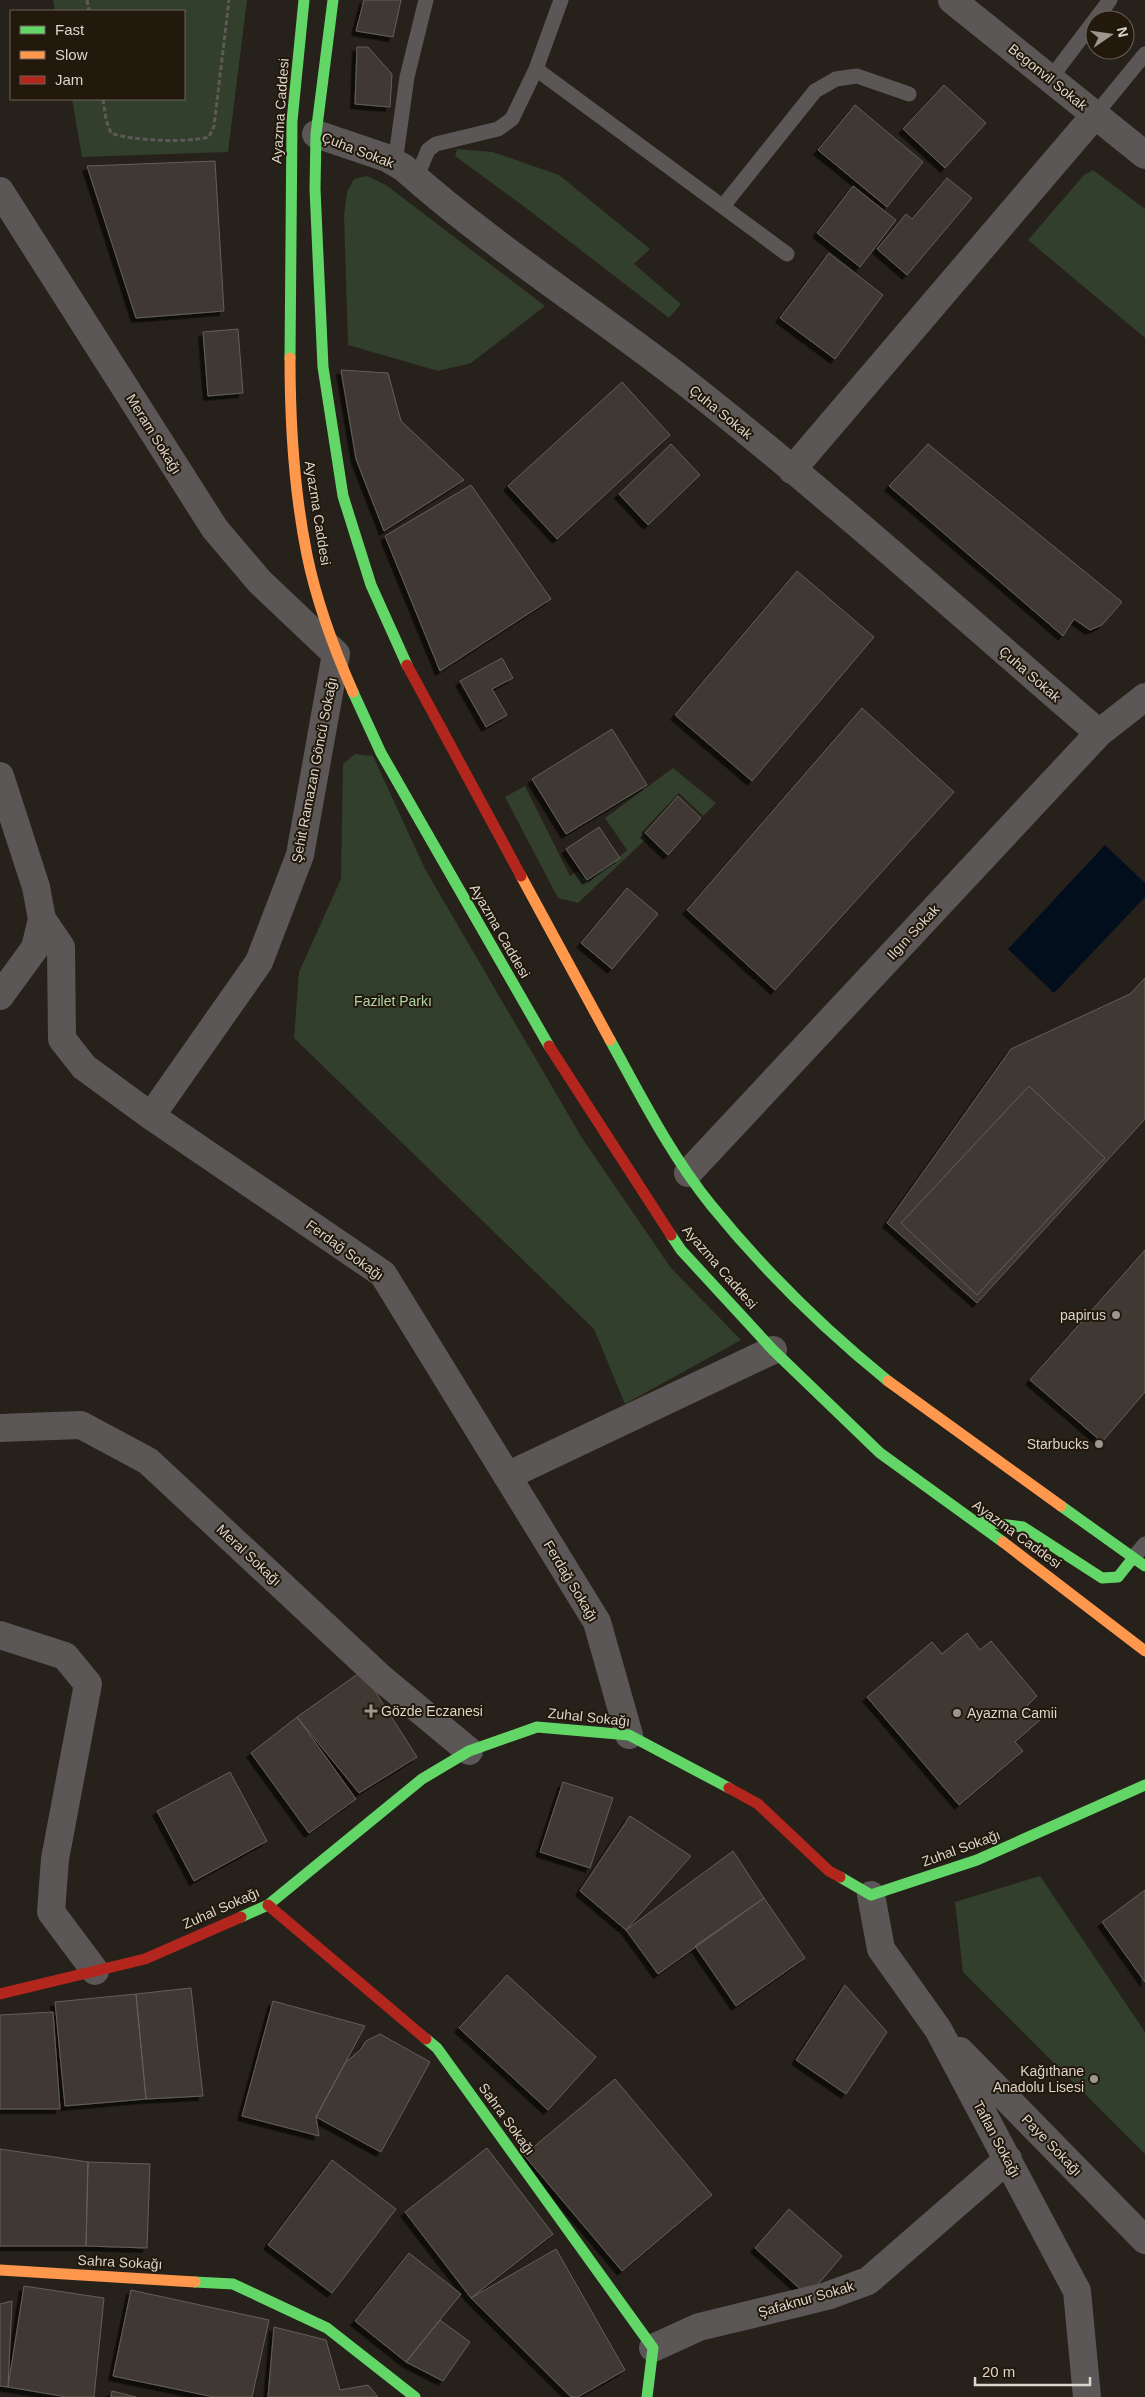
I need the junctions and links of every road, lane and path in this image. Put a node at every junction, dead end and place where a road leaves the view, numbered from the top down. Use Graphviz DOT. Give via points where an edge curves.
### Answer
graph roads {
  1 [pos="228,0"];
  2 [pos="304,0"];
  3 [pos="333,0"];
  4 [pos="426,0"];
  5 [pos="561,0"];
  6 [pos="952,0"];
  7 [pos="1110,0"];
  8 [pos="1145,54"];
  9 [pos="536,69"];
  10 [pos="1050,79"];
  11 [pos="909,94"];
  12 [pos="102,100"];
  13 [pos="1095,115"];
  14 [pos="316,134"];
  15 [pos="1145,155"];
  16 [pos="405,171"];
  17 [pos="0,191"];
  18 [pos="723,206"];
  19 [pos="788,254"];
  20 [pos="792,470"];
  21 [pos="336,654"];
  22 [pos="1145,697"];
  23 [pos="1099,733"];
  24 [pos="0,776"];
  25 [pos="42,919"];
  26 [pos="0,996"];
  27 [pos="151,1116"];
  28 [pos="688,1173"];
  29 [pos="773,1350"];
  30 [pos="0,1428"];
  31 [pos="506,1476"];
  32 [pos="975,1521"];
  33 [pos="1145,1544"];
  34 [pos="1139,1562"];
  35 [pos="0,1635"];
  36 [pos="1145,1651"];
  37 [pos="629,1735"];
  38 [pos="469,1751"];
  39 [pos="1145,1785"];
  40 [pos="871,1895"];
  41 [pos="268,1904"];
  42 [pos="95,1971"];
  43 [pos="0,1994"];
  44 [pos="938,2029"];
  45 [pos="1008,2159"];
  46 [pos="1145,2240"];
  47 [pos="0,2270"];
  48 [pos="653,2348"];
  49 [pos="414,2397"];
  50 [pos="647,2397"];
  51 [pos="1088,2397"];
  1 -- 12 [label="path" via="214,126 208,137 196,140 123,138 111,133"];
  2 -- 21 [label="main road, Ayazma Caddesi" via="292,122 290,406 307,556"];
  3 -- 14 [label="main road, Ayazma Caddesi"];
  4 -- 16 [label="lane" via="407,76"];
  5 -- 9 [label="lane"];
  6 -- 10 [label="street, Begonvil Sokak"];
  7 -- 10 [label="lane"];
  8 -- 13 [label="lane"];
  9 -- 16 [label="lane" via="512,119 498,129 436,144"];
  9 -- 18 [label="lane"];
  10 -- 13 [label="street, Begonvil Sokak"];
  11 -- 18 [label="lane" via="857,76 836,79 815,91"];
  13 -- 15 [label="street, Begonvil Sokak"];
  13 -- 20 [label="street"];
  14 -- 16 [label="street, Çuha Sokak" via="347,142"];
  14 -- 28 [label="main road, Ayazma Caddesi" via="315,189 323,367 343,496 371,585 402,657 660,1130"];
  16 -- 20 [label="street, Çuha Sokak" via="694,389"];
  17 -- 21 [label="street, Meram Sokağı" via="215,529 260,582"];
  18 -- 19 [label="lane"];
  20 -- 23 [label="street, Çuha Sokak"];
  21 -- 27 [label="street, Şehit Ramazan Göncü Sokağı" via="300,855 259,962"];
  21 -- 29 [label="main road, Ayazma Caddesi" via="381,753 547,1043 681,1250"];
  22 -- 23 [label="street, Ilgın Sokak"];
  23 -- 28 [label="street, Ilgın Sokak"];
  24 -- 25 [label="street" via="36,887"];
  25 -- 26 [label="street" via="35,948"];
  25 -- 27 [label="street, Ferdağ Sokağı" via="61,947 62,1039 84,1067"];
  27 -- 31 [label="street, Ferdağ Sokağı" via="384,1274"];
  28 -- 34 [label="main road, Ayazma Caddesi" via="710,1204 769,1270 841,1343 896,1388"];
  29 -- 31 [label="street"];
  29 -- 32 [label="main road, Ayazma Caddesi" via="880,1452"];
  30 -- 38 [label="street, Meral Sokağı" via="81,1425 148,1461 381,1678"];
  31 -- 37 [label="street, Ferdağ Sokağı" via="597,1622"];
  32 -- 34 [label="main road" via="1023,1527 1102,1578 1118,1577"];
  32 -- 36 [label="main road, Ayazma Caddesi"];
  33 -- 34 [label="lane"];
  35 -- 42 [label="street" via="66,1656 88,1684 55,1859 51,1912"];
  37 -- 38 [label="main road, Zuhal Sokağı" via="537,1727"];
  37 -- 40 [label="main road, Zuhal Sokağı" via="758,1804 829,1871"];
  38 -- 41 [label="main road, Zuhal Sokağı" via="422,1779"];
  39 -- 40 [label="main road, Zuhal Sokağı" via="977,1860"];
  40 -- 44 [label="street, Taflan Sokağı" via="881,1949"];
  41 -- 42 [label="main road, Zuhal Sokağı" via="144,1959"];
  41 -- 48 [label="main road, Sahra Sokağı" via="437,2048"];
  42 -- 43 [label="main road, Zuhal Sokağı"];
  44 -- 45 [label="street, Taflan Sokağı"];
  44 -- 46 [label="street, Paye Sokağı"];
  45 -- 48 [label="street, Şafaknur Sokak" via="868,2281 827,2296 698,2327"];
  45 -- 51 [label="street, Taflan Sokağı" via="1077,2291"];
  47 -- 49 [label="main road, Sahra Sokağı" via="233,2284 327,2328"];
  48 -- 50 [label="main road"];
}
